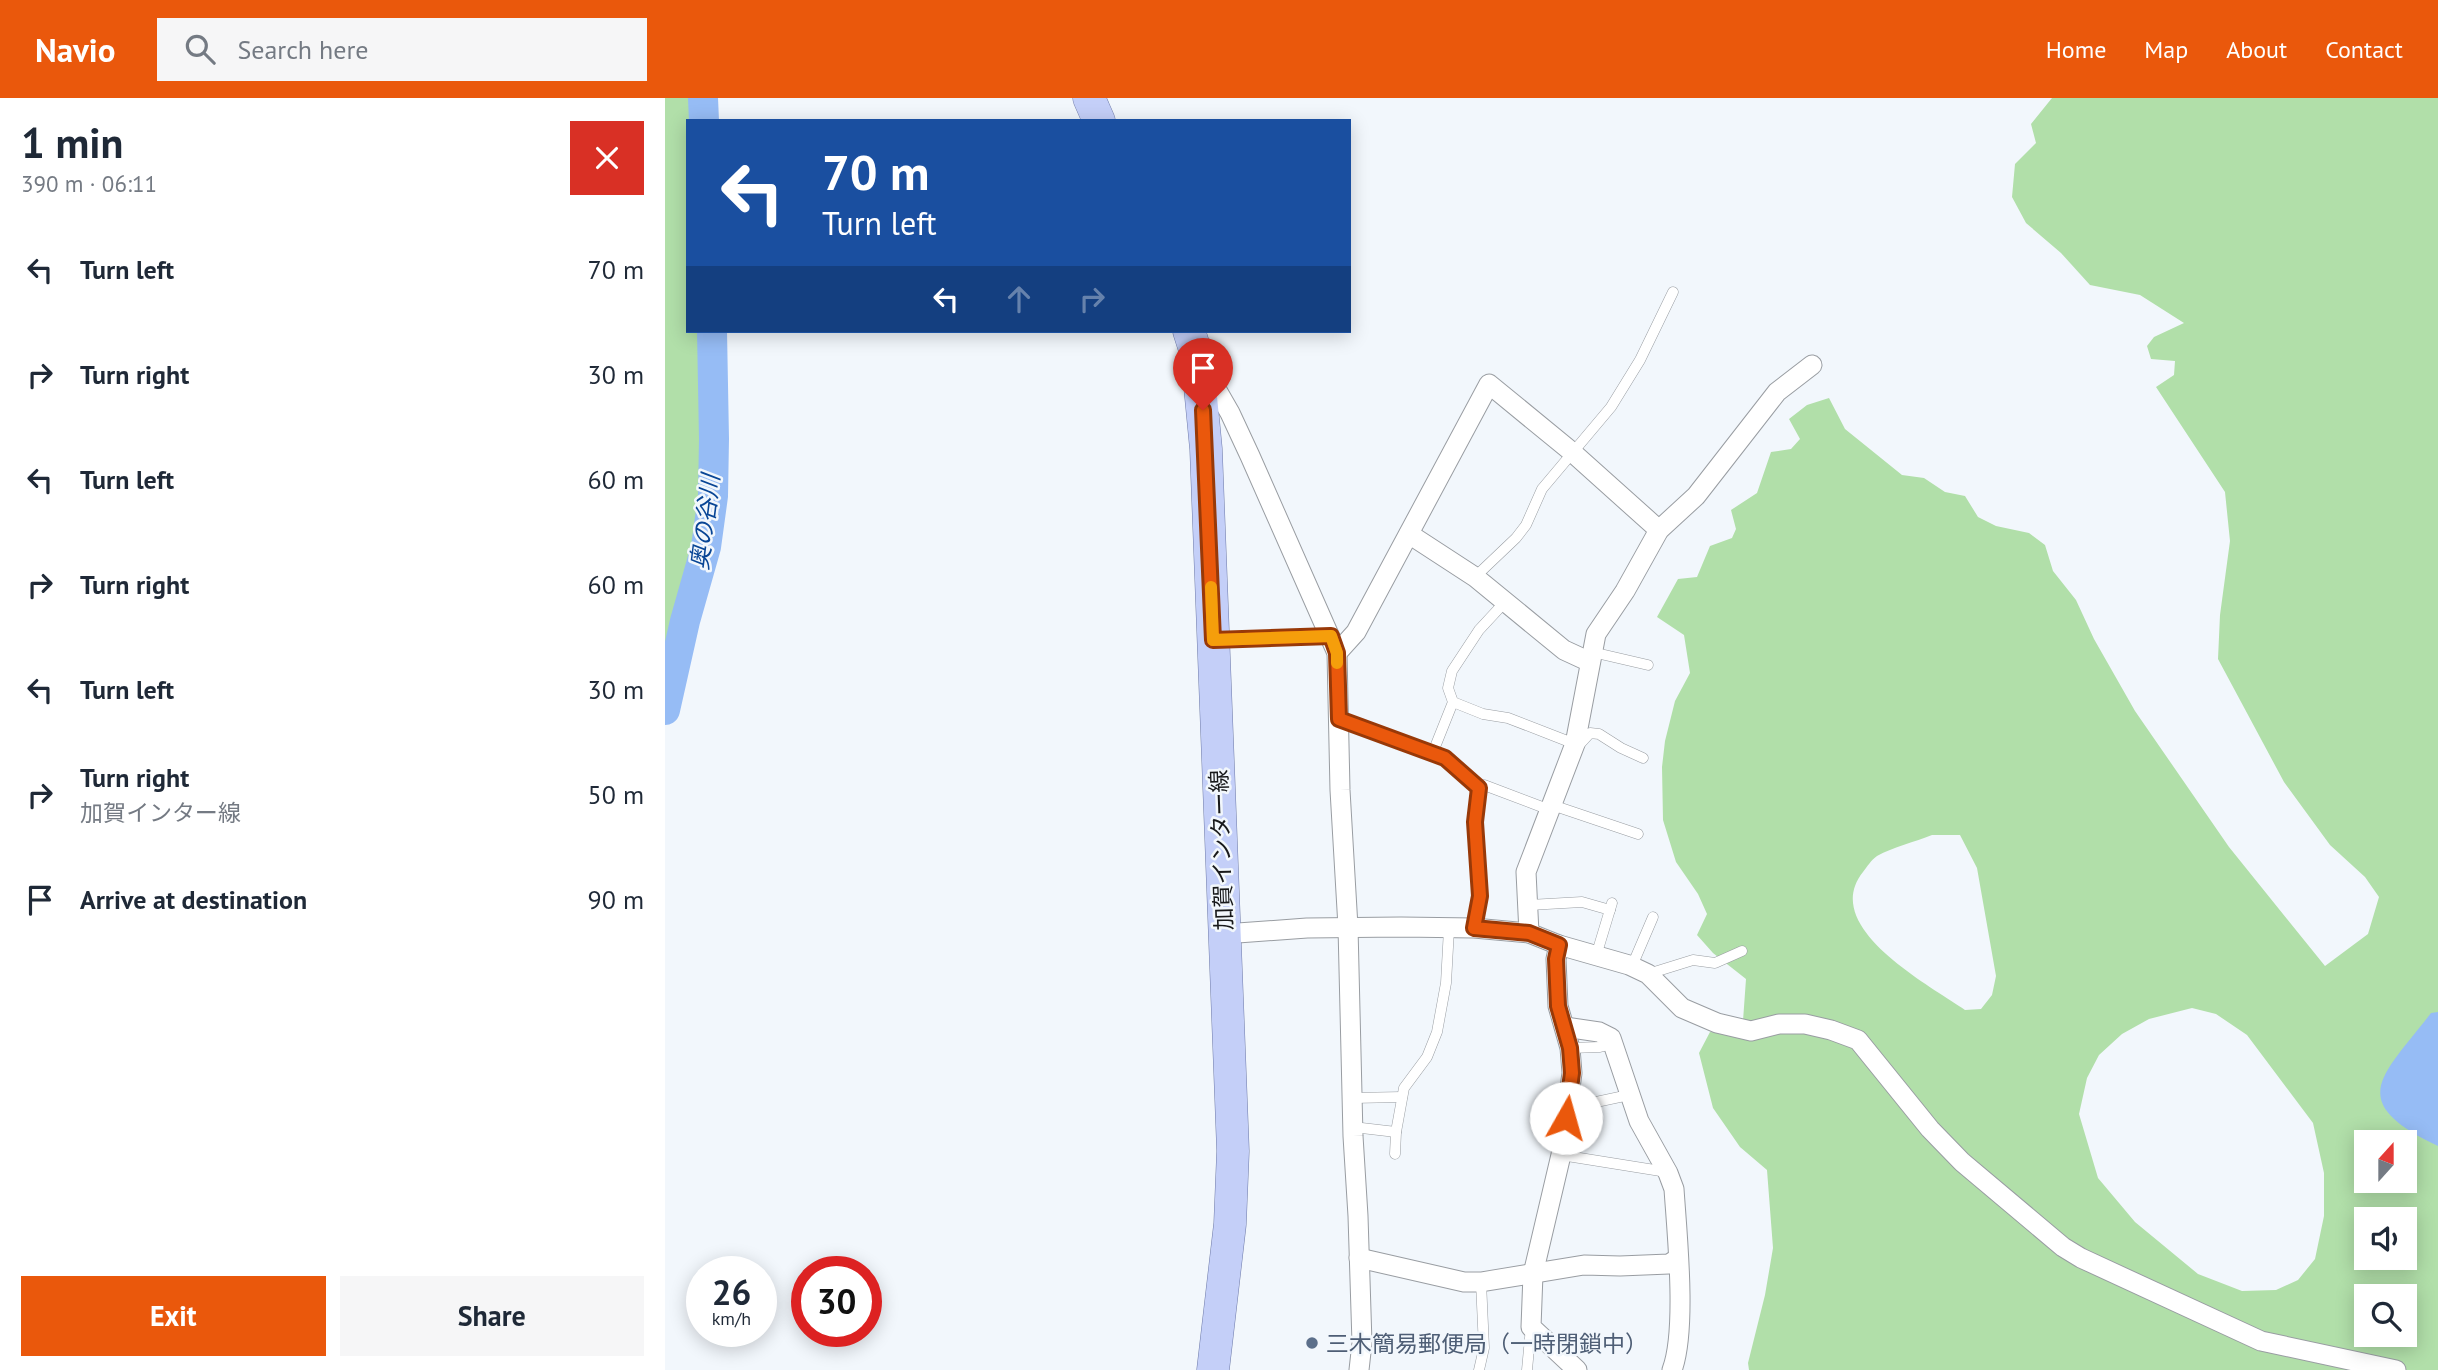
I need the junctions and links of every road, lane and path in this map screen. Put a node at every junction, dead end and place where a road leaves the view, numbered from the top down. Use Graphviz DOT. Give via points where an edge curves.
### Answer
graph roads {
  1 [pos="1089,98"];
  2 [pos="1098,119"];
  3 [pos="1672,292"];
  4 [pos="1193,343"];
  5 [pos="1812,365"];
  6 [pos="1572,453"];
  7 [pos="1659,530"];
  8 [pos="1409,534"];
  9 [pos="1475,577"];
  10 [pos="1504,603"];
  11 [pos="1213,640"];
  12 [pos="1334,645"];
  13 [pos="1591,657"];
  14 [pos="1648,665"];
  15 [pos="1453,702"];
  16 [pos="1339,719"];
  17 [pos="1574,745"];
  18 [pos="1433,752"];
  19 [pos="1643,758"];
  20 [pos="1476,786"];
  21 [pos="1551,807"];
  22 [pos="1638,834"];
  23 [pos="1529,905"];
  24 [pos="1653,917"];
  25 [pos="1348,927"];
  26 [pos="1474,928"];
  27 [pos="1449,929"];
  28 [pos="1224,933"];
  29 [pos="1529,933"];
  30 [pos="1559,945"];
  31 [pos="1742,951"];
  32 [pos="1596,956"];
  33 [pos="1640,970"];
  34 [pos="1565,1027"];
  35 [pos="1613,1044"];
  36 [pos="1570,1048"];
  37 [pos="1629,1095"];
  38 [pos="1402,1097"];
  39 [pos="1352,1098"];
  40 [pos="1568,1108"];
  41 [pos="1353,1127"];
  42 [pos="1396,1132"];
  43 [pos="1395,1153"];
  44 [pos="1561,1155"];
  45 [pos="1668,1173"];
  46 [pos="1359,1258"];
  47 [pos="1677,1259"];
  48 [pos="1533,1274"];
  49 [pos="1481,1282"];
  50 [pos="1531,1327"];
  51 [pos="1213,1370"];
  52 [pos="1359,1370"];
  53 [pos="1479,1370"];
  54 [pos="1527,1370"];
  55 [pos="1577,1370"];
  56 [pos="1672,1370"];
  57 [pos="2396,1370"];
  1 -- 2 [label="main road"];
  3 -- 6 [label="lane" via="1628,382"];
  4 -- 11 [label="main road, 加賀インター線" via="1206,449"];
  4 -- 12 [label="street" via="1230,413"];
  5 -- 7 [label="street" via="1777,393 1696,496"];
  6 -- 7 [label="street"];
  6 -- 8 [label="street" via="1489,384"];
  6 -- 9 [label="lane" via="1542,489 1516,538"];
  7 -- 13 [label="street" via="1596,634"];
  8 -- 9 [label="street"];
  8 -- 12 [label="street" via="1356,632"];
  9 -- 10 [label="street"];
  10 -- 13 [label="street" via="1564,650"];
  10 -- 15 [label="lane" via="1452,671 1448,688"];
  11 -- 12 [label="lane"];
  11 -- 28 [label="main road, 加賀インター線"];
  12 -- 16 [label="street"];
  13 -- 14 [label="lane"];
  13 -- 17 [label="street"];
  15 -- 17 [label="lane"];
  15 -- 18 [label="lane"];
  16 -- 18 [label="lane"];
  16 -- 25 [label="street"];
  17 -- 19 [label="lane" via="1579,746 1591,733 1599,734"];
  17 -- 21 [label="street"];
  18 -- 20 [label="lane"];
  20 -- 21 [label="lane"];
  20 -- 26 [label="lane" via="1480,896"];
  21 -- 22 [label="lane"];
  21 -- 23 [label="street" via="1526,872"];
  23 -- 29 [label="street"];
  23 -- 32 [label="lane" via="1582,902 1611,907"];
  24 -- 33 [label="lane"];
  25 -- 27 [label="street"];
  25 -- 28 [label="street"];
  25 -- 39 [label="street"];
  26 -- 27 [label="street"];
  26 -- 29 [label="street"];
  27 -- 38 [label="lane" via="1437,1032"];
  28 -- 51 [label="main road, 加賀インター線" via="1233,1151 1230,1224"];
  29 -- 30 [label="street"];
  30 -- 32 [label="street"];
  30 -- 34 [label="street" via="1558,1006"];
  31 -- 33 [label="lane" via="1715,963 1693,960"];
  32 -- 33 [label="street"];
  33 -- 57 [label="street" via="1682,1008 1717,1023 1751,1031 1805,1024 1858,1040 1962,1162 2081,1258 2261,1341"];
  34 -- 35 [label="street" via="1599,1032"];
  34 -- 36 [label="street"];
  35 -- 36 [label="lane"];
  35 -- 37 [label="street"];
  36 -- 40 [label="street"];
  37 -- 40 [label="lane"];
  37 -- 45 [label="street"];
  38 -- 39 [label="lane"];
  38 -- 42 [label="lane"];
  39 -- 41 [label="street"];
  40 -- 44 [label="street"];
  41 -- 42 [label="lane"];
  41 -- 46 [label="street"];
  42 -- 43 [label="lane"];
  44 -- 45 [label="lane"];
  44 -- 48 [label="street"];
  45 -- 47 [label="street" via="1674,1189"];
  46 -- 49 [label="street"];
  46 -- 52 [label="street"];
  47 -- 48 [label="street" via="1669,1264 1584,1265"];
  47 -- 56 [label="street" via="1679,1331"];
  48 -- 49 [label="street"];
  48 -- 50 [label="street"];
  49 -- 53 [label="lane" via="1484,1348"];
  50 -- 54 [label="lane"];
  50 -- 55 [label="street"];
}
